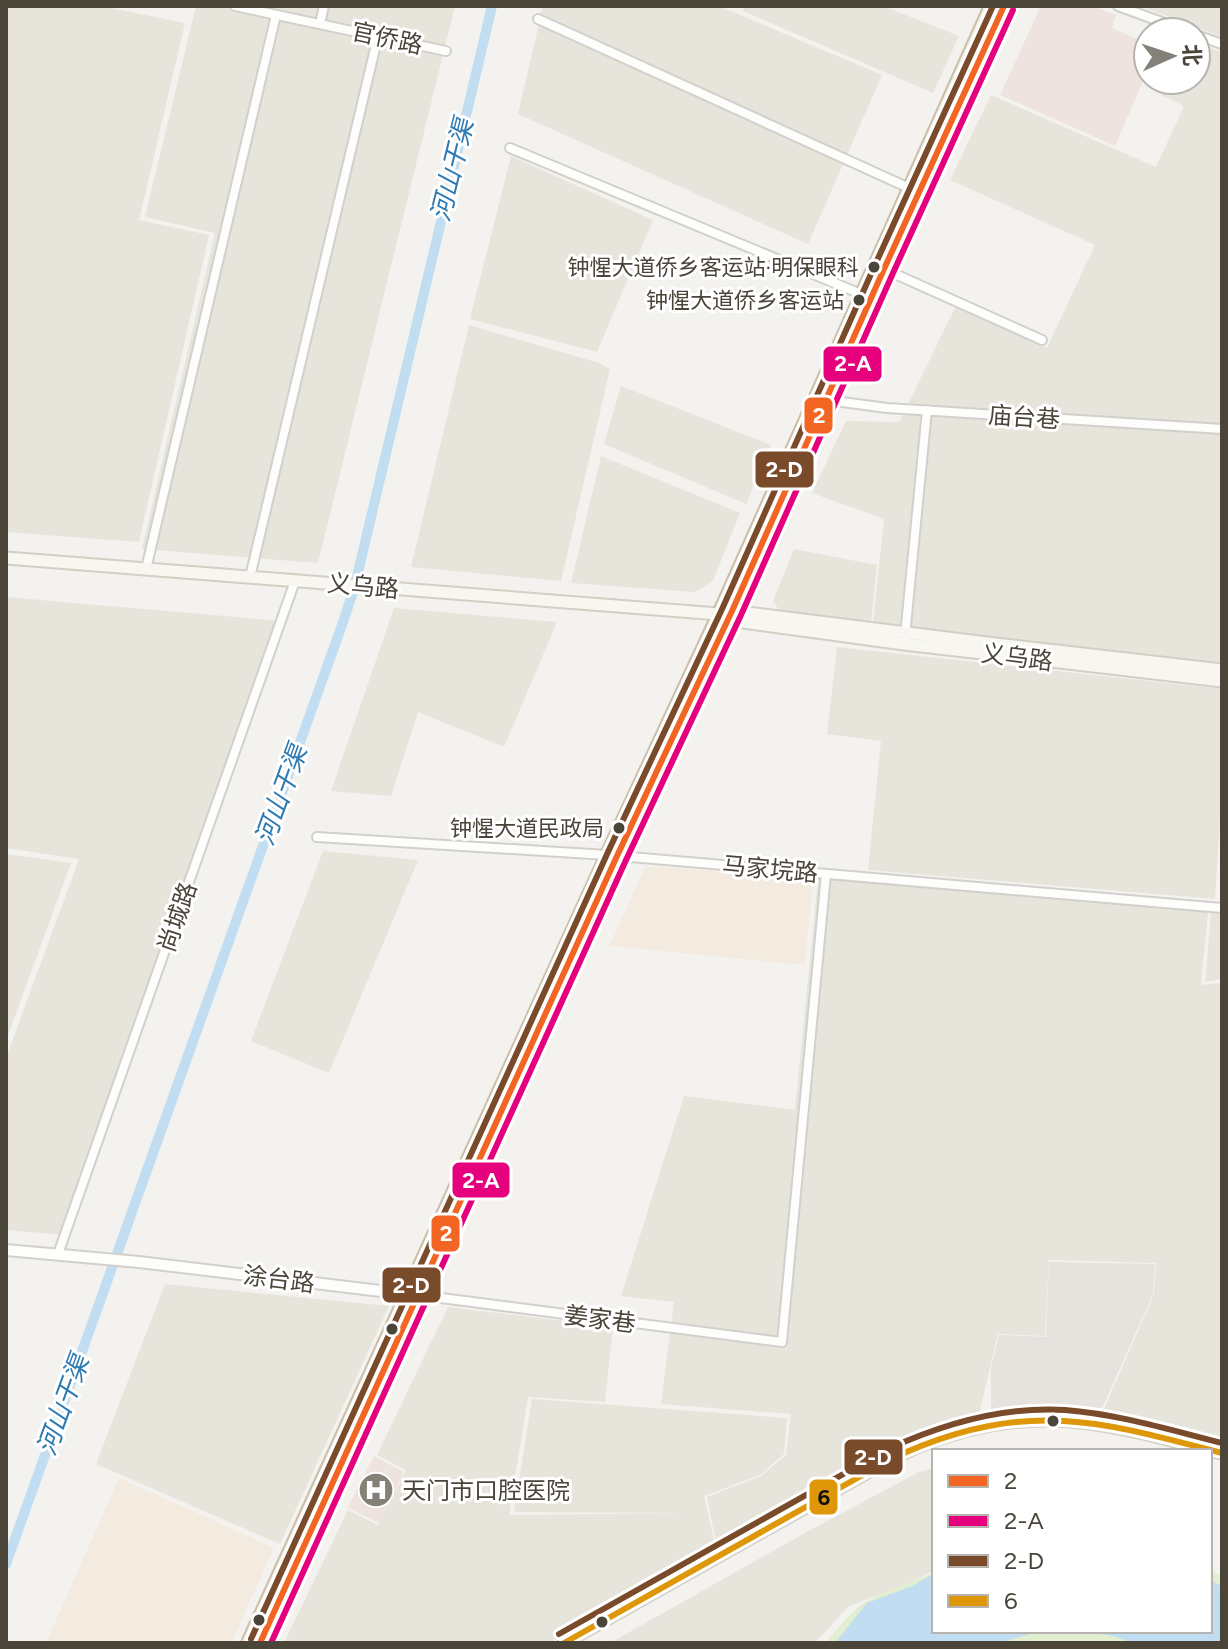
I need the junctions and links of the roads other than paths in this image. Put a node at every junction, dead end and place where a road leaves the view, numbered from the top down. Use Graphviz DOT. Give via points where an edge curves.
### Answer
graph roads {
  1 [pos="235,6"];
  2 [pos="324,6"];
  3 [pos="983,6"];
  4 [pos="991,6"];
  5 [pos="1004,6"];
  6 [pos="1012,6"];
  7 [pos="1118,6"];
  8 [pos="276,15"];
  9 [pos="1145,16"];
  10 [pos="538,19"];
  11 [pos="320,24"];
  12 [pos="378,36"];
  13 [pos="446,51"];
  14 [pos="510,148"];
  15 [pos="905,187"];
  16 [pos="888,271"];
  17 [pos="858,292"];
  18 [pos="1042,340"];
  19 [pos="830,397"];
  20 [pos="927,410"];
  21 [pos="1222,429"];
  22 [pos="759,535"];
  23 [pos="6,558"];
  24 [pos="146,569"];
  25 [pos="250,577"];
  26 [pos="295,581"];
  27 [pos="726,615"];
  28 [pos="905,638"];
  29 [pos="1222,670"];
  30 [pos="1222,681"];
  31 [pos="317,837"];
  32 [pos="612,855"];
  33 [pos="826,874"];
  34 [pos="1222,908"];
  35 [pos="545,1003"];
  36 [pos="6,1250"];
  37 [pos="58,1254"];
  38 [pos="413,1295"];
  39 [pos="1182,1449"];
  40 [pos="1197,1449"];
  41 [pos="297,1572"];
  42 [pos="580,1640"];
  43 [pos="240,1643"];
  44 [pos="248,1643"];
  45 [pos="260,1643"];
  46 [pos="268,1643"];
  47 [pos="564,1643"];
  1 -- 8 [label="street, 官侨路"];
  2 -- 11 [label="street"];
  3 -- 15 [label="highway"];
  4 -- 15 [label="highway"];
  5 -- 16 [label="highway"];
  6 -- 16 [label="highway"];
  7 -- 9 [label="street"];
  8 -- 11 [label="street, 官侨路"];
  8 -- 24 [label="street"];
  10 -- 15 [label="street"];
  11 -- 12 [label="street, 官侨路"];
  12 -- 13 [label="street, 官侨路"];
  12 -- 25 [label="street"];
  14 -- 17 [label="street"];
  15 -- 17 [label="highway"];
  16 -- 18 [label="street"];
  16 -- 19 [label="highway"];
  17 -- 22 [label="highway"];
  19 -- 20 [label="street, 庙台巷" via="867,406"];
  19 -- 22 [label="highway"];
  20 -- 21 [label="street, 庙台巷"];
  20 -- 28 [label="street"];
  22 -- 27 [label="highway"];
  23 -- 24 [label="main road, 义乌路"];
  24 -- 25 [label="main road, 义乌路"];
  25 -- 26 [label="main road, 义乌路"];
  26 -- 27 [label="main road, 义乌路"];
  26 -- 37 [label="street, 尚城路"];
  27 -- 28 [label="main road, 义乌路"];
  27 -- 32 [label="highway"];
  28 -- 29 [label="main road, 义乌路"];
  28 -- 30 [label="main road, 义乌路"];
  31 -- 32 [label="street, 马家垸路"];
  32 -- 33 [label="street, 马家垸路"];
  32 -- 35 [label="highway"];
  33 -- 34 [label="street, 马家垸路"];
  33 -- 38 [label="street, 姜家巷" via="782,1342"];
  35 -- 38 [label="highway" via="475,1178"];
  35 -- 38 [label="highway" via="478,1130"];
  36 -- 37 [label="street"];
  37 -- 38 [label="street, 涂台路"];
  38 -- 41 [label="highway"];
  38 -- 43 [label="highway"];
  38 -- 44 [label="highway"];
  39 -- 42 [label="main road" via="1058,1425 1001,1428 947,1441 894,1464"];
  40 -- 42 [label="main road" via="1073,1421 1013,1422 945,1435 891,1459"];
  41 -- 45 [label="highway"];
  41 -- 46 [label="highway"];
  42 -- 47 [label="main road"];
}
